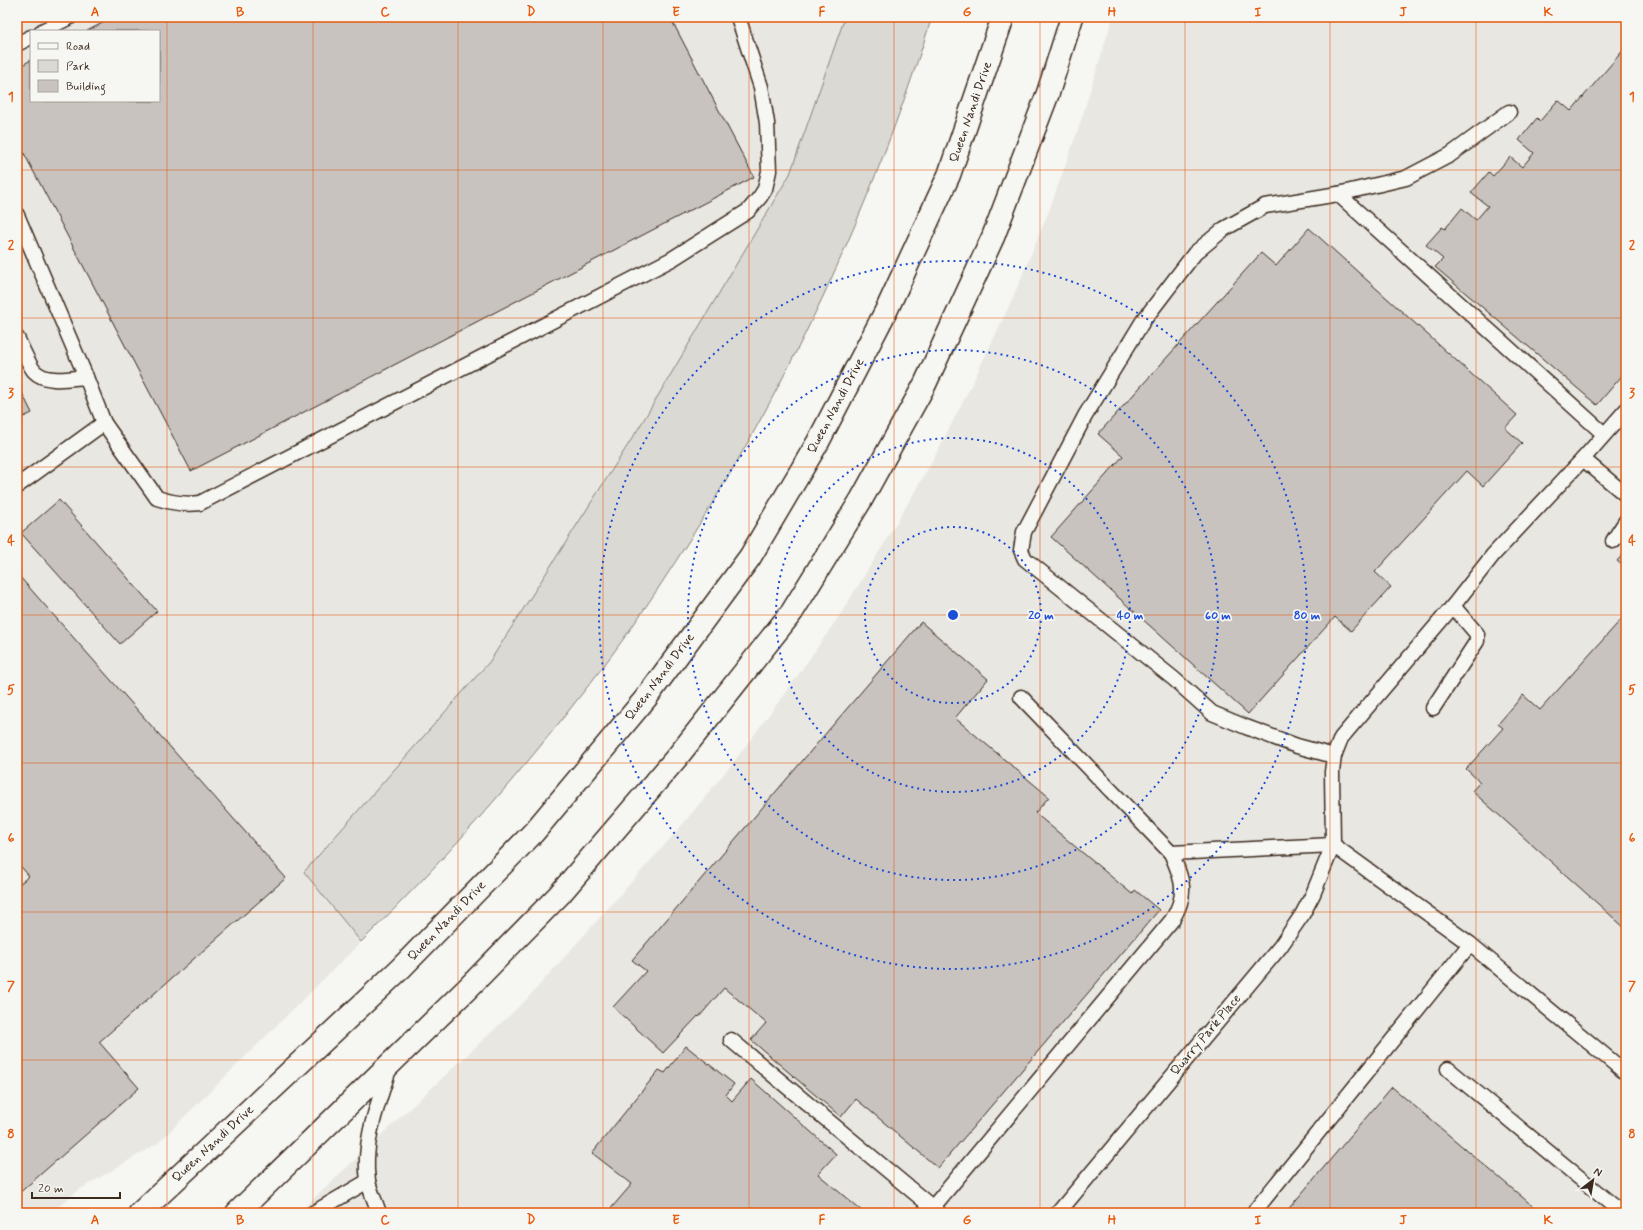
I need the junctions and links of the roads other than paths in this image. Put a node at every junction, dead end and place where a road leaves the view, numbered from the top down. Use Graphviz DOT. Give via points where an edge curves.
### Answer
graph roads {
  1 [pos="70,17"];
  2 [pos="738,17"];
  3 [pos="1003,17"];
  4 [pos="1072,17"];
  5 [pos="44,30"];
  6 [pos="30,38"];
  7 [pos="17,44"];
  8 [pos="1509,112"];
  9 [pos="1338,194"];
  10 [pos="17,215"];
  11 [pos="17,338"];
  12 [pos="86,377"];
  13 [pos="1626,410"];
  14 [pos="104,423"];
  15 [pos="1604,434"];
  16 [pos="1583,459"];
  17 [pos="17,486"];
  18 [pos="1626,495"];
  19 [pos="1626,520"];
  20 [pos="1613,541"];
  21 [pos="1453,606"];
  22 [pos="1021,697"];
  23 [pos="1433,708"];
  24 [pos="1334,756"];
  25 [pos="1333,845"];
  26 [pos="1171,854"];
  27 [pos="1470,944"];
  28 [pos="731,1040"];
  29 [pos="391,1062"];
  30 [pos="1448,1069"];
  31 [pos="1626,1073"];
  32 [pos="368,1181"];
  33 [pos="933,1211"];
  34 [pos="140,1213"];
  35 [pos="237,1213"];
  36 [pos="313,1213"];
  37 [pos="379,1213"];
  38 [pos="1058,1213"];
  39 [pos="1253,1213"];
  40 [pos="1622,1213"];
  1 -- 5 [label="lane"];
  2 -- 14 [label="lane" via="761,87 767,123 769,171 765,189 748,211 672,259 200,503 187,505 158,498"];
  3 -- 34 [label="main road, Queen Nandi Drive" via="949,175 890,302 818,442 750,557 646,698 534,832 401,968"];
  4 -- 29 [label="main road" via="1048,93 993,237 928,377 861,500 792,612 678,756 559,895"];
  6 -- 7 [label="lane"];
  8 -- 9 [label="lane" via="1450,155 1406,178"];
  9 -- 15 [label="lane"];
  9 -- 24 [label="lane" via="1264,206 1224,229 1195,253 1143,321 1085,416 1024,532 1021,550 1025,559 1174,679 1212,713 1297,746"];
  10 -- 12 [label="lane"];
  11 -- 12 [label="lane" via="34,372 55,379"];
  12 -- 14 [label="lane"];
  13 -- 15 [label="lane"];
  14 -- 17 [label="lane"];
  15 -- 16 [label="lane"];
  16 -- 18 [label="lane"];
  16 -- 21 [label="lane" via="1493,555"];
  19 -- 20 [label="lane"];
  21 -- 23 [label="lane" via="1477,634 1477,641"];
  21 -- 24 [label="lane" via="1341,738"];
  22 -- 26 [label="lane"];
  24 -- 25 [label="lane"];
  25 -- 26 [label="lane"];
  25 -- 27 [label="lane"];
  25 -- 38 [label="lane, Quarry Park Place" via="1313,894 1280,947"];
  26 -- 33 [label="lane" via="1184,888 1178,911 1172,920"];
  27 -- 31 [label="lane"];
  27 -- 39 [label="lane"];
  28 -- 33 [label="lane"];
  29 -- 32 [label="lane" via="372,1128 368,1154"];
  29 -- 35 [label="main road"];
  30 -- 40 [label="lane"];
  32 -- 36 [label="lane"];
  32 -- 37 [label="lane"];
}
